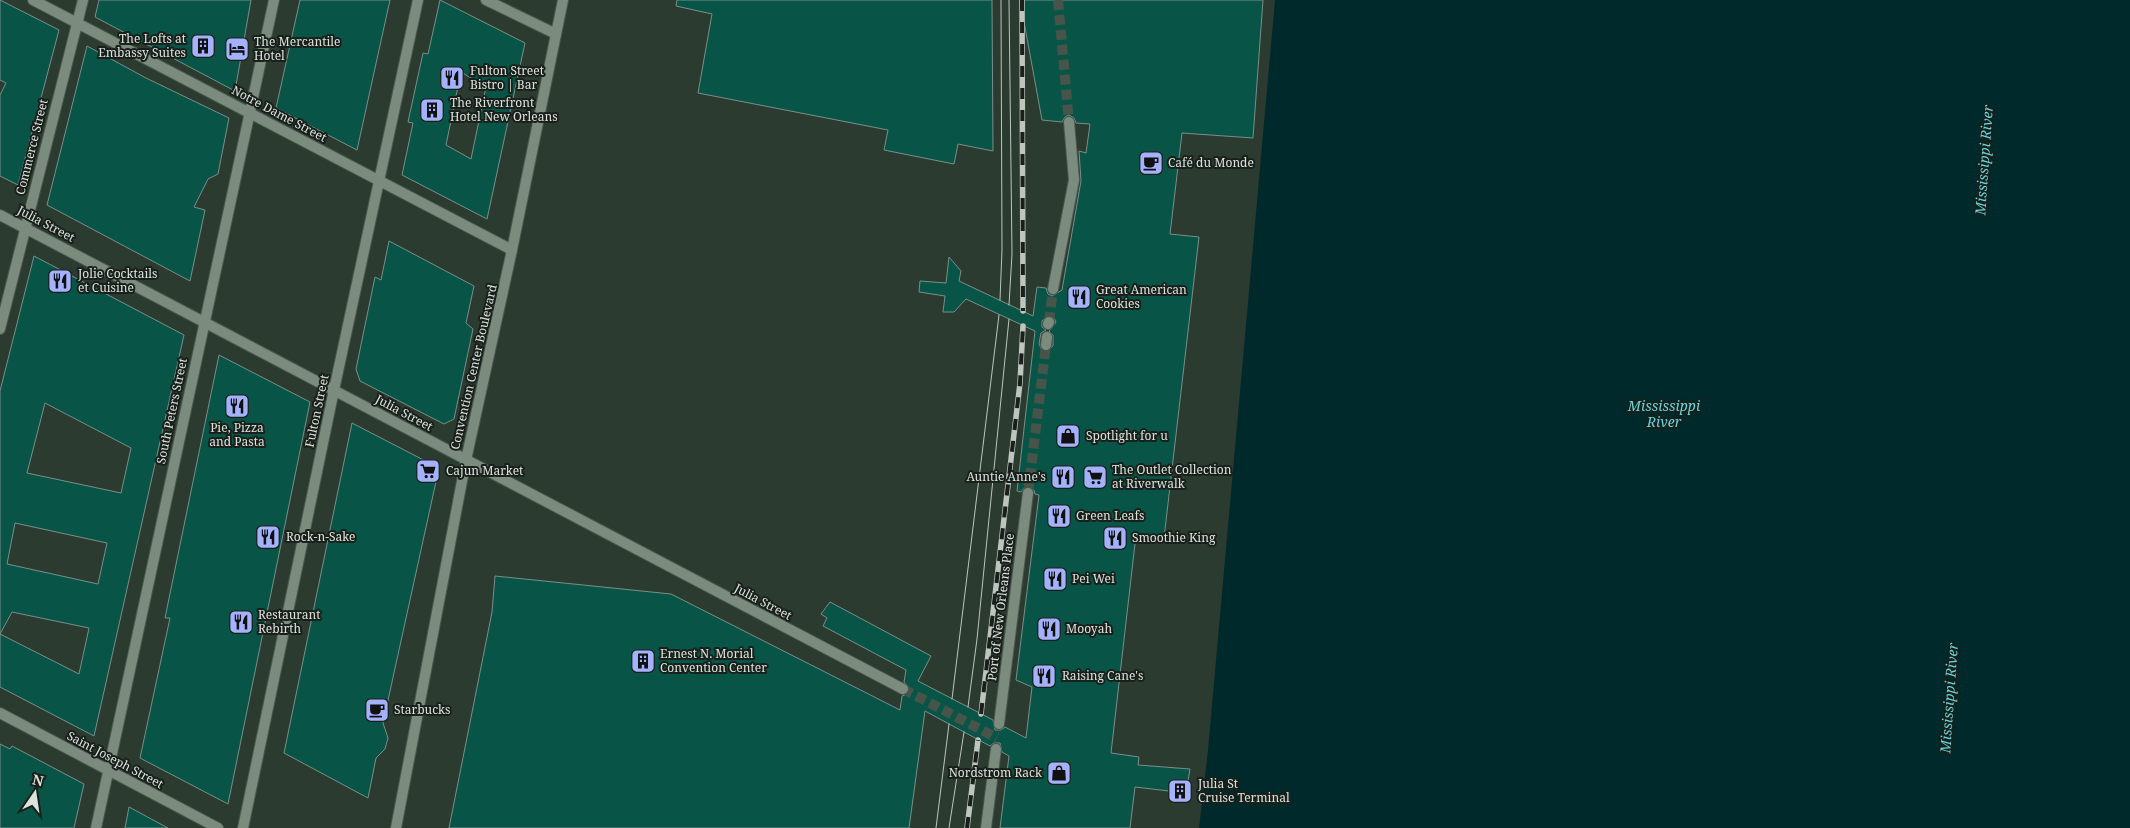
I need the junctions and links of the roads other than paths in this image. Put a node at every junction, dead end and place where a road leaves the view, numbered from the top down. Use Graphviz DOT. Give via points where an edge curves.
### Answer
graph roads {
  1 [pos="33,0"];
  2 [pos="83,0"];
  3 [pos="274,0"];
  4 [pos="418,0"];
  5 [pos="486,0"];
  6 [pos="563,0"];
  7 [pos="77,23"];
  8 [pos="556,34"];
  9 [pos="249,111"];
  10 [pos="1069,122"];
  11 [pos="379,181"];
  12 [pos="0,214"];
  13 [pos="25,228"];
  14 [pos="512,250"];
  15 [pos="1053,289"];
  16 [pos="204,322"];
  17 [pos="0,329"];
  18 [pos="334,390"];
  19 [pos="466,460"];
  20 [pos="1028,493"];
  21 [pos="903,689"];
  22 [pos="0,713"];
  23 [pos="999,724"];
  24 [pos="996,749"];
  25 [pos="108,770"];
  26 [pos="96,828"];
  27 [pos="218,828"];
  28 [pos="244,828"];
  29 [pos="396,828"];
  30 [pos="986,828"];
  1 -- 7 [label="street, Notre Dame Street"];
  2 -- 7 [label="street, Commerce Street"];
  3 -- 9 [label="street, South Peters Street"];
  4 -- 11 [label="street, Fulton Street"];
  5 -- 8 [label="street"];
  6 -- 8 [label="street, Convention Center Boulevard"];
  7 -- 9 [label="street, Notre Dame Street"];
  7 -- 13 [label="street, Commerce Street"];
  8 -- 14 [label="street, Convention Center Boulevard"];
  9 -- 11 [label="street, Notre Dame Street"];
  9 -- 16 [label="street, South Peters Street"];
  10 -- 15 [label="street" via="1074,180"];
  11 -- 14 [label="street, Notre Dame Street"];
  11 -- 18 [label="street, Fulton Street"];
  12 -- 13 [label="street, Julia Street"];
  13 -- 16 [label="street, Julia Street"];
  13 -- 17 [label="street, Commerce Street"];
  14 -- 19 [label="street, Convention Center Boulevard"];
  16 -- 18 [label="street, Julia Street"];
  16 -- 25 [label="street, South Peters Street"];
  18 -- 19 [label="street, Julia Street"];
  18 -- 28 [label="street, Fulton Street"];
  19 -- 21 [label="street, Julia Street"];
  19 -- 29 [label="street, Convention Center Boulevard"];
  20 -- 23 [label="street, Port of New Orleans Place"];
  22 -- 25 [label="street, Saint Joseph Street"];
  24 -- 30 [label="street"];
  25 -- 26 [label="street, South Peters Street"];
  25 -- 27 [label="street, Saint Joseph Street"];
}
